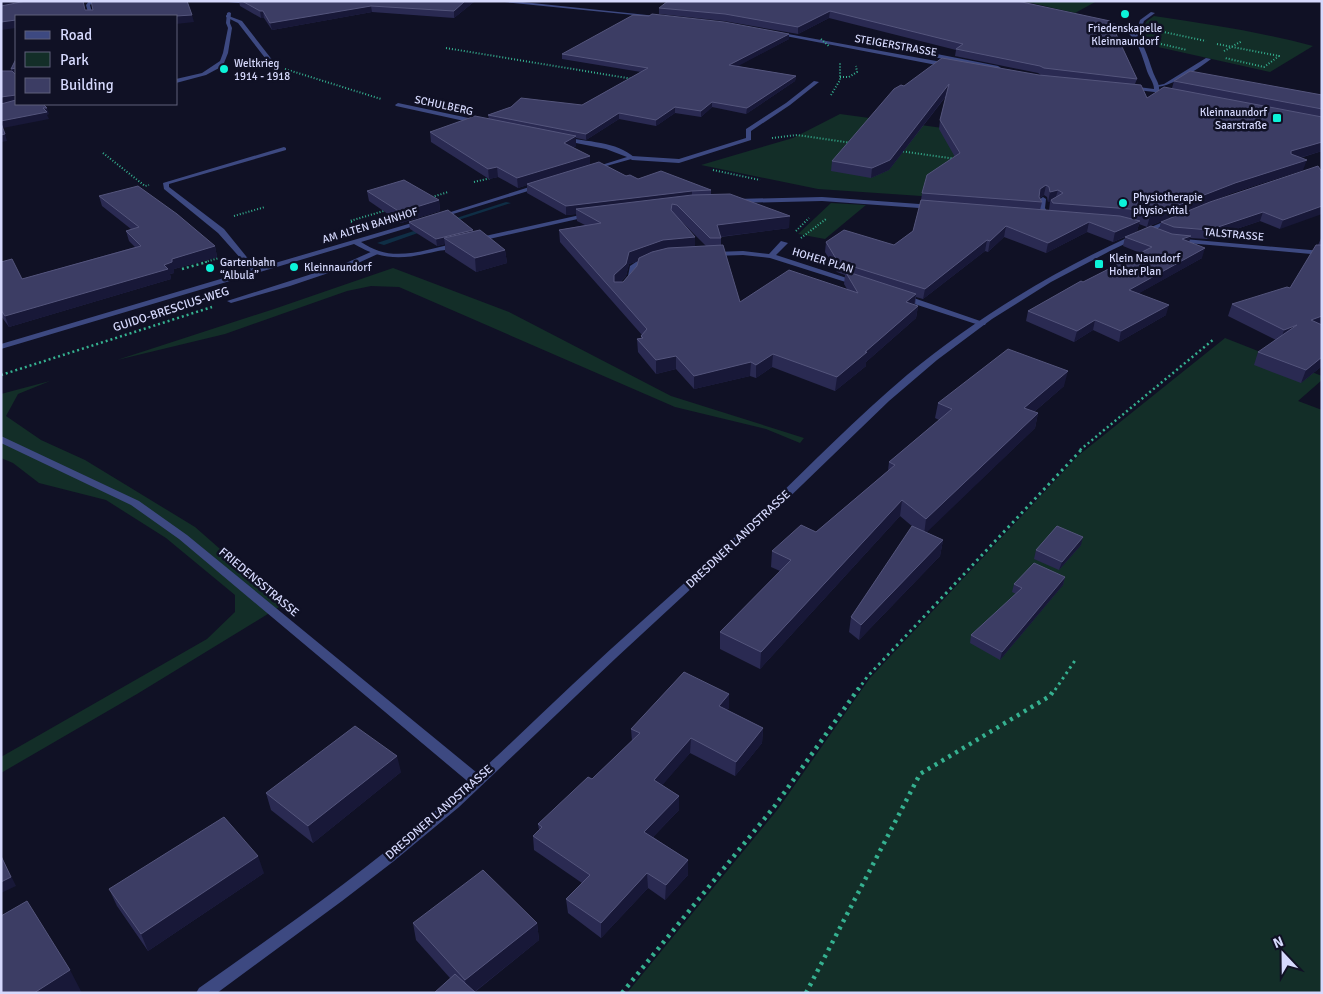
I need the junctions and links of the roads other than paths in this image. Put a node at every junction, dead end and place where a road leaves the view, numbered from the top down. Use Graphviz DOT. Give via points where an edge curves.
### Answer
graph roads {
  1 [pos="212,1"];
  2 [pos="496,1"];
  3 [pos="237,2"];
  4 [pos="87,3"];
  5 [pos="245,8"];
  6 [pos="224,9"];
  7 [pos="237,10"];
  8 [pos="1153,13"];
  9 [pos="91,15"];
  10 [pos="671,17"];
  11 [pos="1093,19"];
  12 [pos="770,32"];
  13 [pos="1137,36"];
  14 [pos="886,46"];
  15 [pos="1208,59"];
  16 [pos="270,62"];
  17 [pos="178,80"];
  18 [pos="816,82"];
  19 [pos="1122,88"];
  20 [pos="1156,88"];
  21 [pos="1176,94"];
  22 [pos="398,105"];
  23 [pos="489,124"];
  24 [pos="558,138"];
  25 [pos="284,149"];
  26 [pos="632,158"];
  27 [pos="679,160"];
  28 [pos="693,165"];
  29 [pos="585,172"];
  30 [pos="547,184"];
  31 [pos="1043,199"];
  32 [pos="731,201"];
  33 [pos="944,207"];
  34 [pos="600,213"];
  35 [pos="1033,215"];
  36 [pos="1047,216"];
  37 [pos="1055,216"];
  38 [pos="1180,216"];
  39 [pos="1170,240"];
  40 [pos="356,242"];
  41 [pos="784,243"];
  42 [pos="376,252"];
  43 [pos="1322,252"];
  44 [pos="706,254"];
  45 [pos="771,256"];
  46 [pos="659,258"];
  47 [pos="257,270"];
  48 [pos="870,287"];
  49 [pos="619,290"];
  50 [pos="894,294"];
  51 [pos="231,300"];
  52 [pos="982,323"];
  53 [pos="1,347"];
  54 [pos="1,439"];
  55 [pos="477,781"];
  56 [pos="204,993"];
  1 -- 6 [label="street"];
  2 -- 10 [label="street"];
  3 -- 5 [label="street" via="259,4"];
  3 -- 6 [label="street"];
  4 -- 9 [label="street"];
  6 -- 7 [label="street"];
  6 -- 16 [label="street" via="240,22"];
  6 -- 17 [label="street" via="230,28 225,55 217,67"];
  8 -- 13 [label="street" via="1142,20"];
  11 -- 13 [label="street" via="1121,27"];
  12 -- 14 [label="street, STEIGERSTRASSE" via="1002,72"];
  13 -- 20 [label="street"];
  15 -- 20 [label="street"];
  18 -- 27 [label="street" via="748,130 748,139"];
  19 -- 20 [label="street"];
  20 -- 21 [label="street"];
  22 -- 23 [label="street, SCHULBERG"];
  24 -- 26 [label="street" via="614,149"];
  25 -- 47 [label="street" via="166,183 166,188 211,222"];
  26 -- 27 [label="street"];
  26 -- 29 [label="street"];
  27 -- 28 [label="street"];
  30 -- 40 [label="street, AM ALTEN BAHNHOF"];
  31 -- 36 [label="street"];
  32 -- 33 [label="street" via="822,199"];
  34 -- 42 [label="street" via="436,250 408,254"];
  35 -- 36 [label="street"];
  36 -- 37 [label="street"];
  38 -- 52 [label="street, DRESDNER LANDSTRASSE" via="1087,260"];
  39 -- 43 [label="street, TALSTRASSE"];
  40 -- 42 [label="street"];
  40 -- 47 [label="street, AM ALTEN BAHNHOF"];
  41 -- 45 [label="street, HOHER PLAN"];
  42 -- 51 [label="street, GUIDO-BRESCIUS-WEG" via="254,296"];
  44 -- 45 [label="street, HOHER PLAN"];
  45 -- 48 [label="street, HOHER PLAN"];
  46 -- 49 [label="street" via="633,268 632,276"];
  47 -- 53 [label="street, AM ALTEN BAHNHOF"];
  50 -- 52 [label="street"];
  52 -- 55 [label="street, DRESDNER LANDSTRASSE" via="933,358 879,406 752,528"];
  54 -- 55 [label="street, FRIEDENSSTRASSE" via="135,503 183,537"];
  55 -- 56 [label="street, DRESDNER LANDSTRASSE" via="416,836 281,940"];
}
